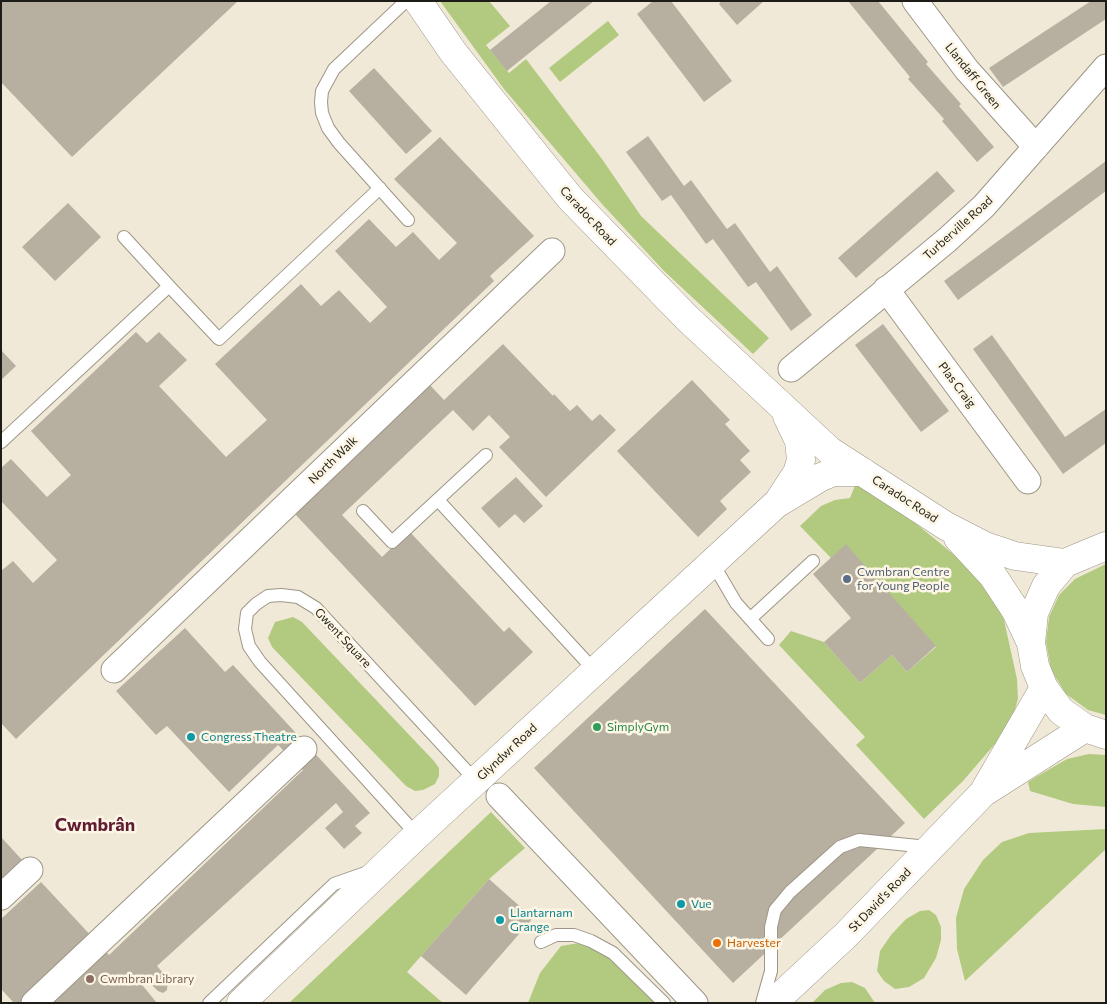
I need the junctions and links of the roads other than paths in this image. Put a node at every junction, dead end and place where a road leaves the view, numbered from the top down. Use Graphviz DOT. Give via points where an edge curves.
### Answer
graph roads {
  1 [pos="406,1"];
  2 [pos="418,1"];
  3 [pos="914,1"];
  4 [pos="1106,67"];
  5 [pos="1036,147"];
  6 [pos="380,188"];
  7 [pos="408,220"];
  8 [pos="124,237"];
  9 [pos="552,251"];
  10 [pos="169,286"];
  11 [pos="886,289"];
  12 [pos="791,369"];
  13 [pos="783,408"];
  14 [pos="1,442"];
  15 [pos="486,455"];
  16 [pos="863,472"];
  17 [pos="1028,481"];
  18 [pos="438,500"];
  19 [pos="776,504"];
  20 [pos="363,511"];
  21 [pos="946,526"];
  22 [pos="1106,546"];
  23 [pos="813,561"];
  24 [pos="712,562"];
  25 [pos="1065,563"];
  26 [pos="750,619"];
  27 [pos="768,639"];
  28 [pos="1031,643"];
  29 [pos="114,670"];
  30 [pos="594,670"];
  31 [pos="1044,688"];
  32 [pos="1095,731"];
  33 [pos="304,750"];
  34 [pos="476,781"];
  35 [pos="983,793"];
  36 [pos="499,796"];
  37 [pos="417,835"];
  38 [pos="931,847"];
  39 [pos="384,866"];
  40 [pos="30,870"];
  41 [pos="1,897"];
  42 [pos="541,942"];
  43 [pos="34,1003"];
  44 [pos="209,1003"];
  45 [pos="241,1003"];
  46 [pos="664,1003"];
  47 [pos="695,1003"];
  48 [pos="762,1003"];
  49 [pos="773,1003"];
  1 -- 6 [label="lane" via="342,60 326,80 322,91 322,114 328,128"];
  2 -- 13 [label="street, Caradoc Road" via="452,52 570,198 687,318"];
  3 -- 5 [label="street, Llandaff Green" via="967,70"];
  4 -- 5 [label="street, Turberville Road"];
  5 -- 11 [label="street, Turberville Road" via="966,223"];
  6 -- 7 [label="lane"];
  6 -- 10 [label="lane" via="219,339"];
  8 -- 10 [label="lane"];
  9 -- 29 [label="street, North Walk"];
  10 -- 14 [label="lane"];
  11 -- 12 [label="street, Turberville Road"];
  11 -- 17 [label="street, Plas Craig"];
  13 -- 16 [label="street, Caradoc Road" via="830,451"];
  13 -- 19 [label="street, Caradoc Road" via="799,441 801,460 798,473"];
  15 -- 18 [label="lane"];
  16 -- 19 [label="street, Caradoc Road" via="834,472 822,476"];
  16 -- 21 [label="street, Caradoc Road"];
  18 -- 20 [label="lane" via="392,542"];
  18 -- 30 [label="lane"];
  19 -- 24 [label="street, Glyndwr Road"];
  21 -- 25 [label="street, Caradoc Road" via="985,546 1015,556"];
  21 -- 28 [label="street, Caradoc Road" via="993,576 1016,611"];
  22 -- 25 [label="street, St David's Road"];
  23 -- 26 [label="lane"];
  24 -- 26 [label="lane" via="736,603"];
  24 -- 30 [label="street, Glyndwr Road"];
  25 -- 28 [label="street, St David's Road" via="1046,586 1034,613"];
  26 -- 27 [label="lane"];
  28 -- 31 [label="street, St David's Road" via="1035,666"];
  30 -- 34 [label="street, Glyndwr Road"];
  31 -- 32 [label="street, St David's Road" via="1062,711"];
  31 -- 35 [label="street, St David's Road"];
  32 -- 35 [label="street, St David's Road"];
  33 -- 43 [label="street"];
  34 -- 37 [label="street, Glyndwr Road"];
  34 -- 37 [label="lane, Gwent Square" via="316,608 298,597 281,595 268,596 256,604 247,613 245,630 249,646 260,662"];
  35 -- 38 [label="street, St David's Road"];
  36 -- 47 [label="street"];
  37 -- 39 [label="street, Glyndwr Road"];
  38 -- 48 [label="lane" via="859,840 840,847 798,885 775,910 771,928 771,971"];
  38 -- 49 [label="street, St David's Road" via="846,935"];
  39 -- 44 [label="lane" via="334,884"];
  39 -- 45 [label="street, Glyndwr Road"];
  40 -- 41 [label="street"];
  42 -- 46 [label="lane" via="556,935 591,941 613,953"];
}
